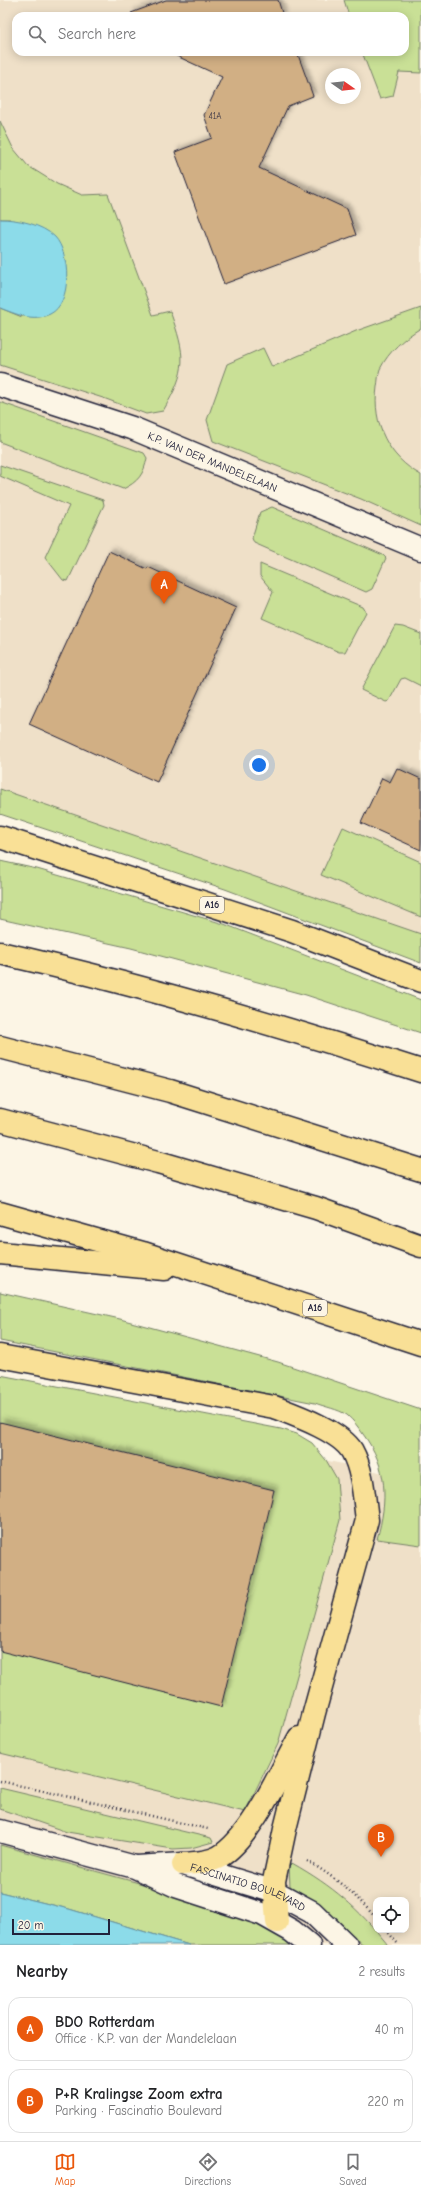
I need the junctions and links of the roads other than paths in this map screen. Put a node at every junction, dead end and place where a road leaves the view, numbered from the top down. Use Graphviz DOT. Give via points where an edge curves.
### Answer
graph roads {
  1 [pos="0,385"];
  2 [pos="421,549"];
  3 [pos="0,837"];
  4 [pos="0,953"];
  5 [pos="421,981"];
  6 [pos="0,1046"];
  7 [pos="421,1071"];
  8 [pos="0,1120"];
  9 [pos="421,1170"];
  10 [pos="0,1213"];
  11 [pos="421,1246"];
  12 [pos="0,1253"];
  13 [pos="209,1274"];
  14 [pos="421,1344"];
  15 [pos="0,1356"];
  16 [pos="314,1712"];
  17 [pos="0,1831"];
  18 [pos="183,1864"];
  19 [pos="136,1867"];
  20 [pos="275,1892"];
  21 [pos="277,1922"];
  22 [pos="309,1945"];
  23 [pos="346,1945"];
  1 -- 2 [label="street, K.P. VAN DER MANDELELAAN" via="132,428"];
  3 -- 5 [label="highway, A16" via="292,931"];
  4 -- 7 [label="highway" via="168,995"];
  6 -- 9 [label="highway" via="170,1091"];
  8 -- 11 [label="highway" via="316,1208"];
  10 -- 13 [label="highway, A16"];
  12 -- 13 [label="highway, A16"];
  13 -- 14 [label="highway, A16"];
  15 -- 16 [label="highway" via="274,1407 333,1434 351,1449 364,1487 367,1520"];
  16 -- 18 [label="highway" via="242,1837 219,1856"];
  16 -- 20 [label="highway" via="280,1849 274,1881"];
  17 -- 19 [label="street, FASCINATIO BOULEVARD"];
  18 -- 19 [label="street, FASCINATIO BOULEVARD"];
  18 -- 20 [label="street, FASCINATIO BOULEVARD"];
  19 -- 21 [label="street, FASCINATIO BOULEVARD" via="176,1886 244,1908"];
  20 -- 21 [label="highway"];
  20 -- 23 [label="street, FASCINATIO BOULEVARD" via="312,1912"];
  21 -- 22 [label="street, FASCINATIO BOULEVARD"];
}
